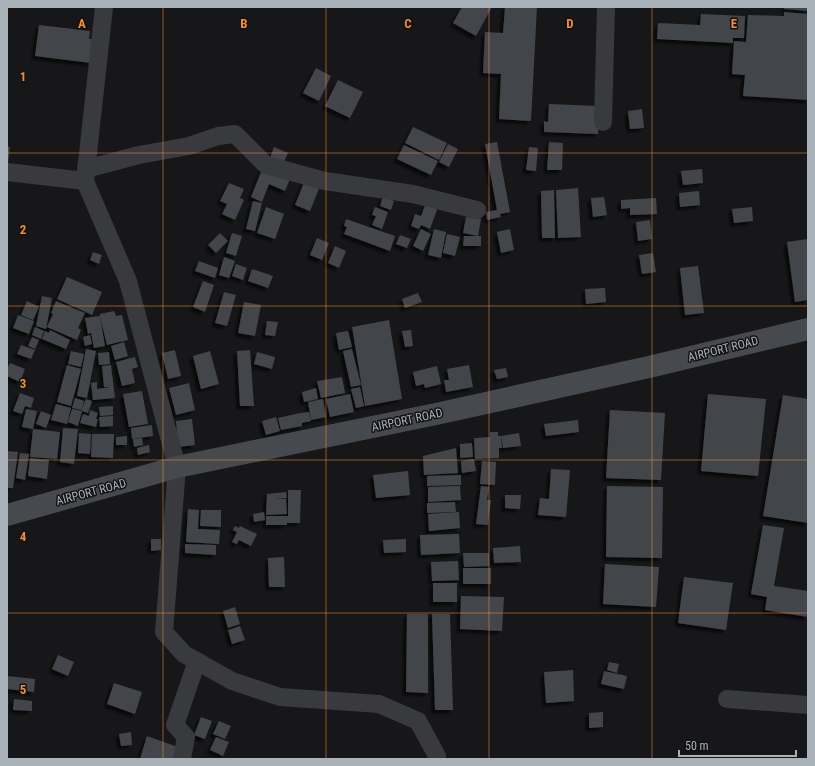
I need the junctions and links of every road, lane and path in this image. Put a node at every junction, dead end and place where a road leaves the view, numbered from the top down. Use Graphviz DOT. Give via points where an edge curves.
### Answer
graph roads {
  1 [pos="104,7"];
  2 [pos="606,7"];
  3 [pos="603,122"];
  4 [pos="7,172"];
  5 [pos="86,175"];
  6 [pos="477,210"];
  7 [pos="808,329"];
  8 [pos="177,467"];
  9 [pos="7,515"];
  10 [pos="197,661"];
  11 [pos="727,699"];
  12 [pos="808,705"];
  13 [pos="182,759"];
  14 [pos="437,759"];
  1 -- 5 [label="street"];
  2 -- 3 [label="street"];
  4 -- 5 [label="street"];
  5 -- 6 [label="street" via="139,155 235,134 266,165 325,181 412,194"];
  5 -- 8 [label="street" via="128,281"];
  7 -- 8 [label="main road, AIRPORT ROAD" via="634,371"];
  8 -- 9 [label="main road, AIRPORT ROAD"];
  8 -- 10 [label="street" via="164,632 184,654"];
  10 -- 13 [label="street" via="175,725 186,737"];
  10 -- 14 [label="street" via="232,681 280,697 379,704 418,721"];
  11 -- 12 [label="street"];
}
